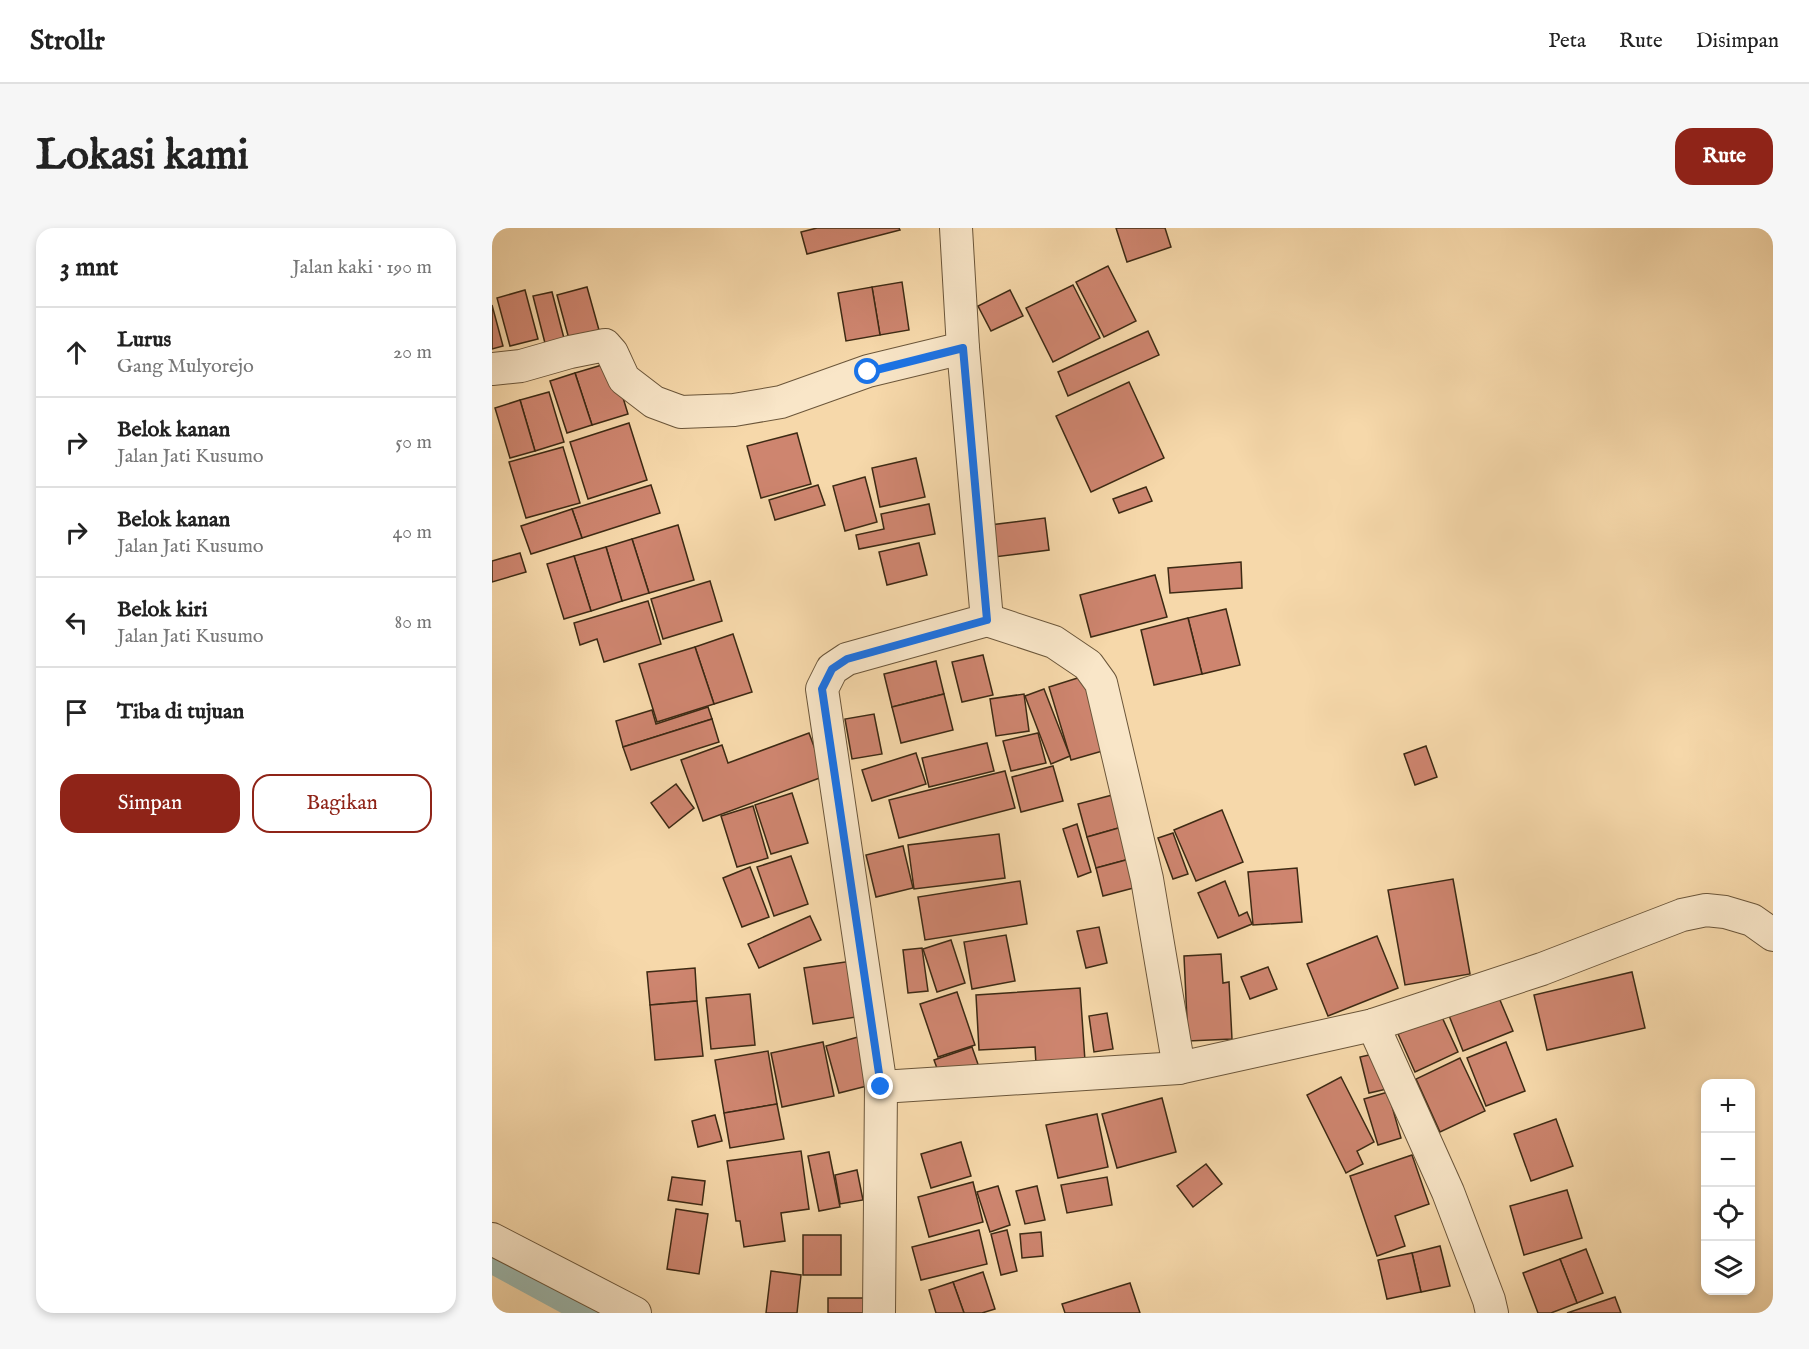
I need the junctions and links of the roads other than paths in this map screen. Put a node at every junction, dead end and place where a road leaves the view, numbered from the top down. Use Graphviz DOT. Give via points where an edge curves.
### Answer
graph roads {
  1 [pos="956,228"];
  2 [pos="963,348"];
  3 [pos="492,369"];
  4 [pos="987,620"];
  5 [pos="1773,935"];
  6 [pos="1374,1025"];
  7 [pos="1179,1068"];
  8 [pos="881,1087"];
  9 [pos="492,1239"];
  10 [pos="635,1313"];
  11 [pos="879,1313"];
  12 [pos="1492,1313"];
  1 -- 2 [label="street"];
  2 -- 3 [label="street" via="868,372 782,402 734,410 681,412 654,402 624,379 605,345 521,366"];
  2 -- 4 [label="street"];
  4 -- 7 [label="street" via="1053,642 1088,665 1101,683 1147,879"];
  4 -- 8 [label="street" via="847,659 832,669 822,689"];
  5 -- 6 [label="street" via="1752,920 1725,912 1706,910 1682,915 1542,969"];
  6 -- 7 [label="street"];
  6 -- 12 [label="street" via="1448,1192"];
  7 -- 8 [label="street"];
  8 -- 11 [label="street"];
  9 -- 10 [label="street"];
}
